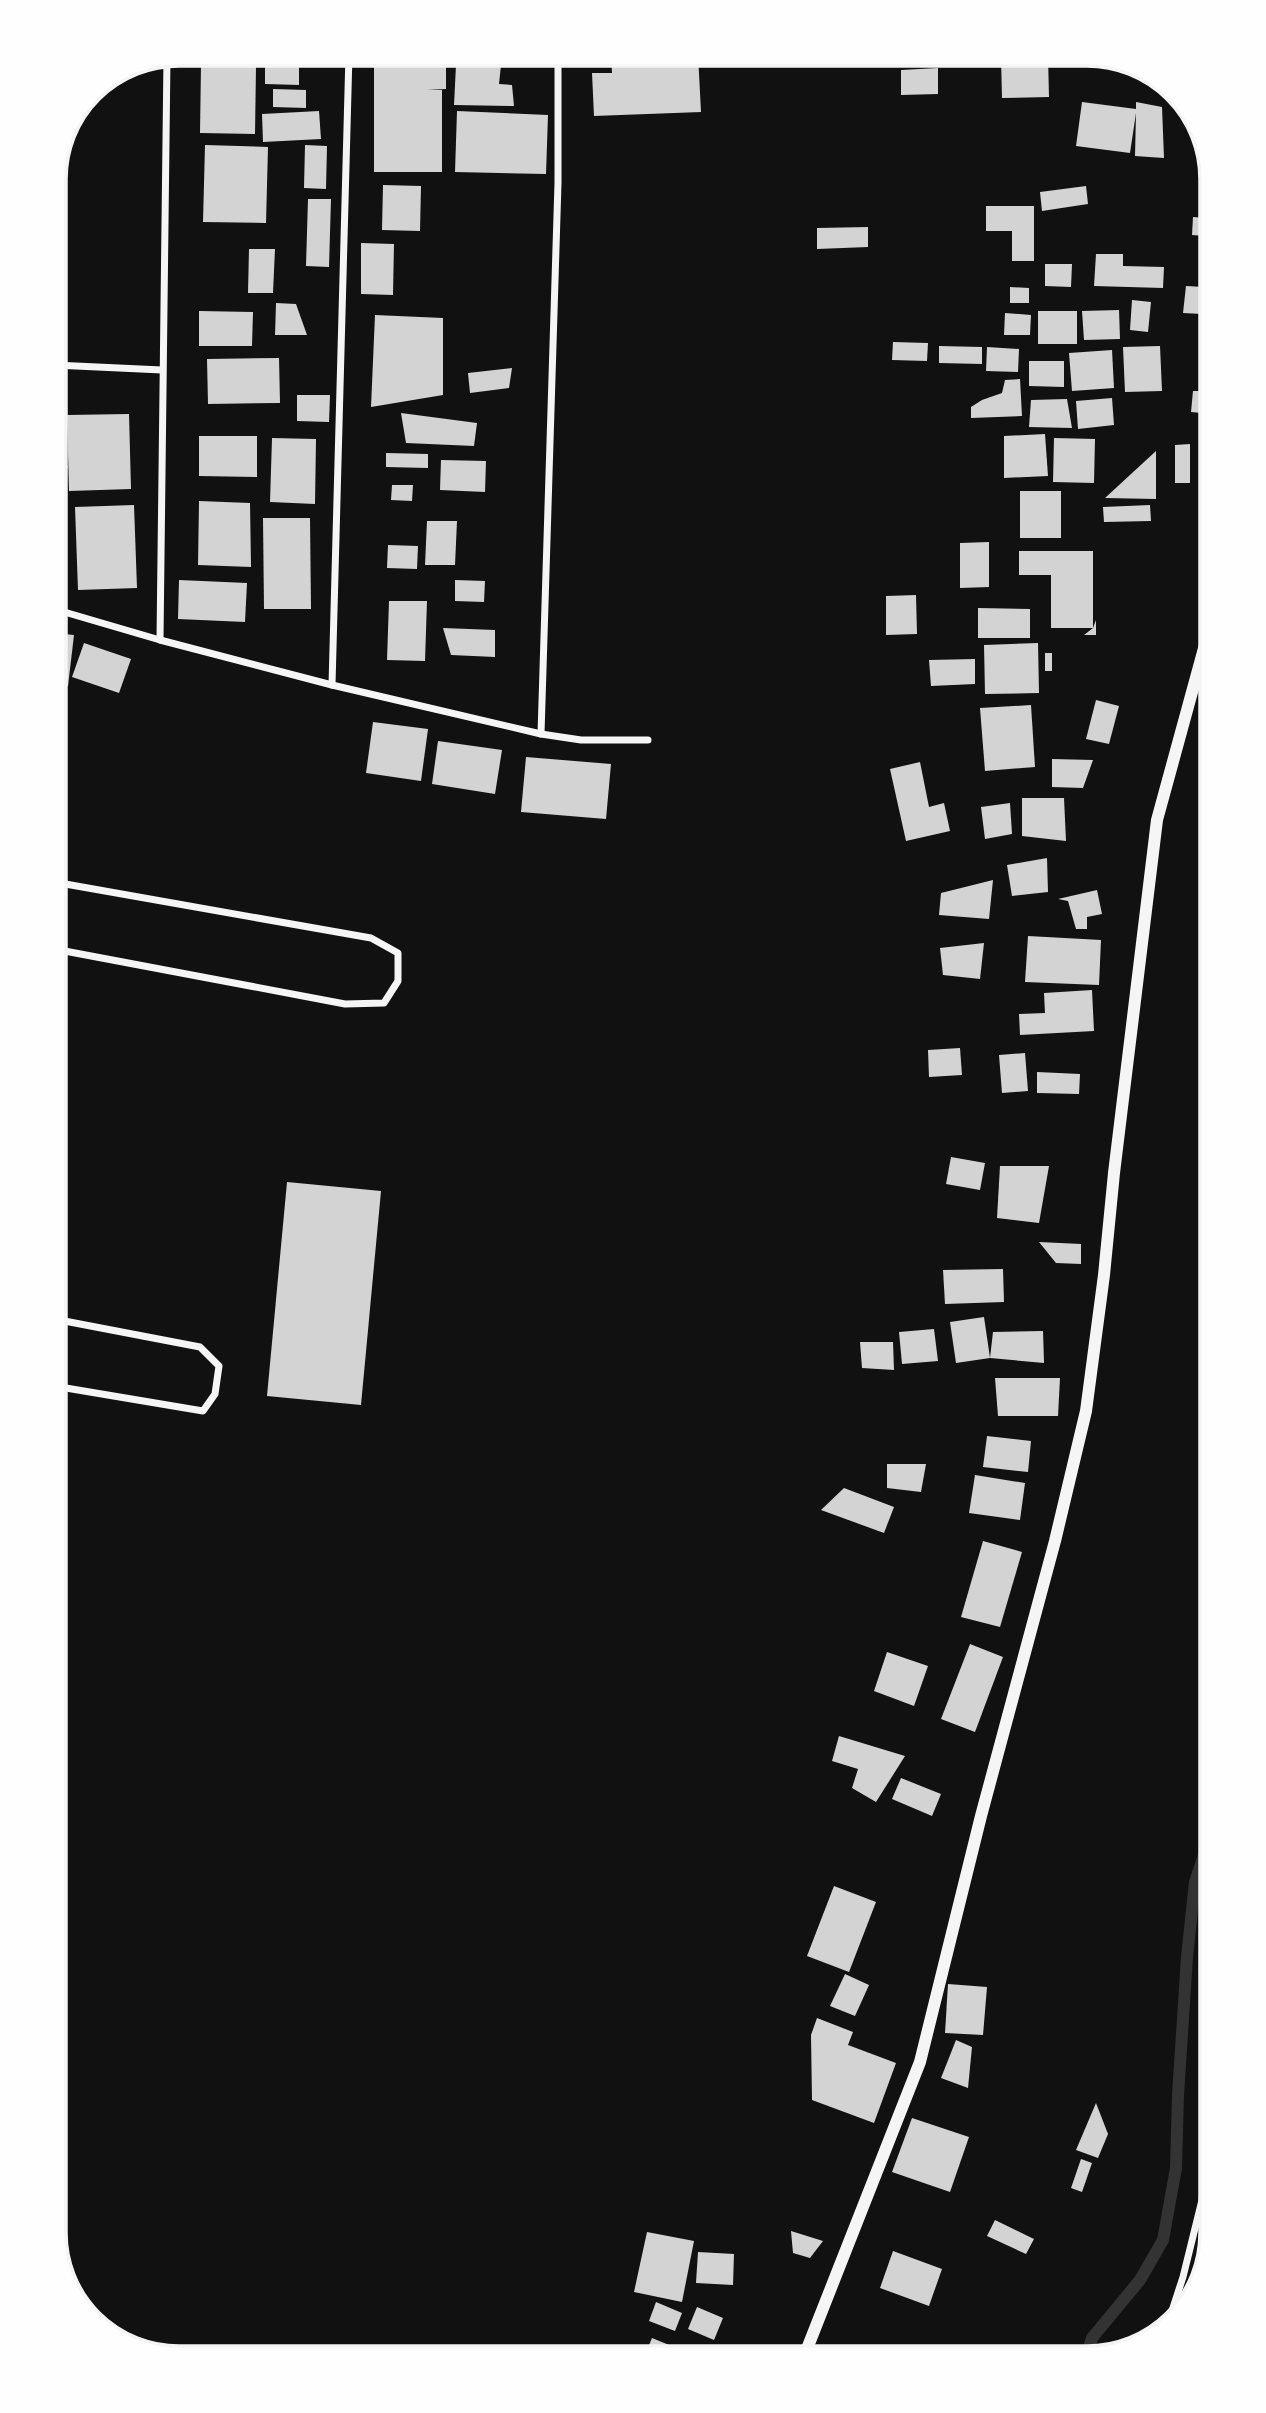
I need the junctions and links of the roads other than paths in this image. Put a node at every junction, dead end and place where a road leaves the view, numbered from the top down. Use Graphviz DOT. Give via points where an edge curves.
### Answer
graph roads {
  1 [pos="349,66"];
  2 [pos="558,66"];
  3 [pos="167,67"];
  4 [pos="67,366"];
  5 [pos="162,370"];
  6 [pos="67,613"];
  7 [pos="160,640"];
  8 [pos="1200,663"];
  9 [pos="332,685"];
  10 [pos="541,734"];
  11 [pos="648,740"];
  12 [pos="67,884"];
  13 [pos="67,951"];
  14 [pos="66,1321"];
  15 [pos="66,1389"];
  16 [pos="1200,2209"];
  17 [pos="1175,2303"];
  18 [pos="808,2346"];
  1 -- 9 [label="street"];
  2 -- 10 [label="street"];
  3 -- 5 [label="street"];
  4 -- 5 [label="street"];
  5 -- 7 [label="street"];
  6 -- 7 [label="street"];
  7 -- 9 [label="street"];
  8 -- 18 [label="street" via="1157,820 1086,1411 920,2062"];
  9 -- 10 [label="street"];
  10 -- 11 [label="street" via="581,740"];
  12 -- 13 [label="street" via="371,938 398,953 398,981 384,1003 345,1004"];
  14 -- 15 [label="street" via="200,1347 219,1366 215,1394 203,1410"];
  16 -- 17 [label="street"];
}
